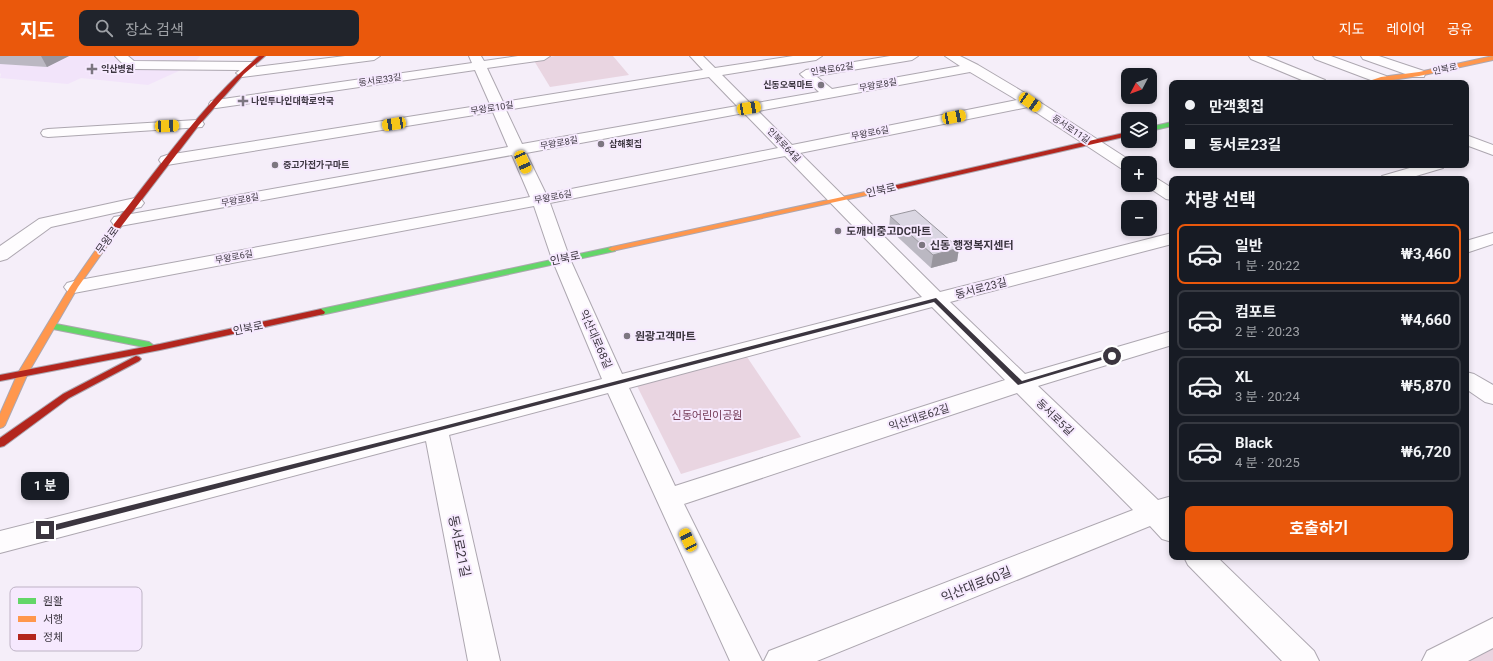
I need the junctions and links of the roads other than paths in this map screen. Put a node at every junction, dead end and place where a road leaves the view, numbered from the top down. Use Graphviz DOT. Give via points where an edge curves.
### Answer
graph roads {
  1 [pos="121,56"];
  2 [pos="295,56"];
  3 [pos="374,56"];
  4 [pos="544,56"];
  5 [pos="696,56"];
  6 [pos="816,56"];
  7 [pos="912,56"];
  8 [pos="951,56"];
  9 [pos="1255,56"];
  10 [pos="1319,56"];
  11 [pos="1367,56"];
  12 [pos="1493,58"];
  13 [pos="476,61"];
  14 [pos="253,64"];
  15 [pos="973,68"];
  16 [pos="713,73"];
  17 [pos="1420,74"];
  18 [pos="1381,79"];
  19 [pos="1313,80"];
  20 [pos="1377,80"];
  21 [pos="830,94"];
  22 [pos="1030,102"];
  23 [pos="216,104"];
  24 [pos="499,107"];
  25 [pos="749,108"];
  26 [pos="197,124"];
  27 [pos="1169,125"];
  28 [pos="1157,127"];
  29 [pos="48,133"];
  30 [pos="1121,135"];
  31 [pos="1469,141"];
  32 [pos="1089,142"];
  33 [pos="788,149"];
  34 [pos="518,150"];
  35 [pos="1492,150"];
  36 [pos="1469,156"];
  37 [pos="167,160"];
  38 [pos="1121,162"];
  39 [pos="1426,168"];
  40 [pos="1398,176"];
  41 [pos="1157,185"];
  42 [pos="1169,193"];
  43 [pos="540,200"];
  44 [pos="838,200"];
  45 [pos="135,203"];
  46 [pos="120,221"];
  47 [pos="1493,238"];
  48 [pos="1169,239"];
  49 [pos="1469,246"];
  50 [pos="0,255"];
  51 [pos="561,259"];
  52 [pos="74,287"];
  53 [pos="936,300"];
  54 [pos="51,326"];
  55 [pos="1169,339"];
  56 [pos="160,347"];
  57 [pos="23,373"];
  58 [pos="0,378"];
  59 [pos="615,382"];
  60 [pos="1021,383"];
  61 [pos="0,425"];
  62 [pos="436,430"];
  63 [pos="0,443"];
  64 [pos="668,499"];
  65 [pos="1166,517"];
  66 [pos="0,542"];
  67 [pos="1201,560"];
  68 [pos="1493,632"];
  69 [pos="1451,659"];
  70 [pos="484,661"];
  71 [pos="746,661"];
  72 [pos="780,661"];
  73 [pos="1303,661"];
  1 -- 14 [label="street" via="130,65"];
  2 -- 14 [label="street"];
  3 -- 14 [label="street"];
  4 -- 13 [label="street, 동서로33길"];
  5 -- 16 [label="street, 인북로64길"];
  6 -- 16 [label="street, 무왕로10길"];
  7 -- 21 [label="street, 인북로62길" via="806,74"];
  8 -- 15 [label="street, 동서로11길"];
  9 -- 19 [label="street"];
  10 -- 18 [label="street, 인북로"];
  11 -- 17 [label="street, 인북로"];
  12 -- 17 [label="street, 인북로"];
  13 -- 23 [label="street, 동서로33길"];
  13 -- 24 [label="street, 익산대로68길"];
  14 -- 23 [label="street, 무왕로"];
  15 -- 21 [label="street, 무왕로8길"];
  15 -- 22 [label="street, 동서로11길"];
  16 -- 24 [label="street, 무왕로10길"];
  16 -- 25 [label="street, 인북로64길"];
  17 -- 18 [label="street, 인북로"];
  18 -- 20 [label="street, 인북로"];
  21 -- 25 [label="street, 무왕로8길"];
  22 -- 32 [label="street, 동서로11길"];
  22 -- 33 [label="street, 무왕로6길"];
  23 -- 26 [label="street, 무왕로"];
  24 -- 34 [label="street, 익산대로68길"];
  24 -- 37 [label="street, 무왕로10길"];
  25 -- 33 [label="street, 인북로64길"];
  25 -- 34 [label="street, 무왕로8길"];
  26 -- 29 [label="street"];
  26 -- 37 [label="street, 무왕로"];
  27 -- 28 [label="street"];
  30 -- 32 [label="street, 인북로"];
  31 -- 35 [label="street"];
  32 -- 38 [label="street, 동서로11길"];
  32 -- 44 [label="street, 인북로"];
  33 -- 43 [label="street, 무왕로6길"];
  33 -- 44 [label="street, 인북로64길"];
  34 -- 43 [label="street, 익산대로68길"];
  34 -- 46 [label="street, 무왕로8길"];
  35 -- 36 [label="street"];
  37 -- 45 [label="street, 무왕로"];
  39 -- 40 [label="street"];
  41 -- 42 [label="street"];
  43 -- 51 [label="street, 익산대로68길"];
  43 -- 52 [label="street, 무왕로6길"];
  44 -- 51 [label="street, 인북로"];
  44 -- 53 [label="street, 동서로5길"];
  45 -- 46 [label="street, 무왕로"];
  45 -- 50 [label="street" via="46,223"];
  46 -- 52 [label="street, 무왕로"];
  47 -- 49 [label="street"];
  48 -- 53 [label="street, 동서로23길"];
  51 -- 56 [label="street, 인북로"];
  51 -- 59 [label="street, 익산대로68길"];
  52 -- 54 [label="street, 무왕로"];
  53 -- 59 [label="street, 동서로23길"];
  53 -- 60 [label="street, 동서로5길"];
  54 -- 56 [label="street"];
  54 -- 57 [label="street, 무왕로"];
  55 -- 60 [label="street, 익산대로62길"];
  56 -- 57 [label="street, 인북로"];
  56 -- 63 [label="street" via="66,396"];
  57 -- 58 [label="street, 인북로"];
  57 -- 61 [label="street, 무왕로"];
  59 -- 62 [label="street, 동서로23길"];
  59 -- 64 [label="street, 익산대로68길"];
  60 -- 64 [label="street, 익산대로62길"];
  60 -- 65 [label="street, 동서로5길"];
  62 -- 66 [label="street, 동서로23길"];
  62 -- 70 [label="street, 동서로21길"];
  64 -- 71 [label="street, 익산대로68길"];
  65 -- 72 [label="street, 익산대로60길"];
  67 -- 73 [label="street"];
  68 -- 69 [label="street"];
}
